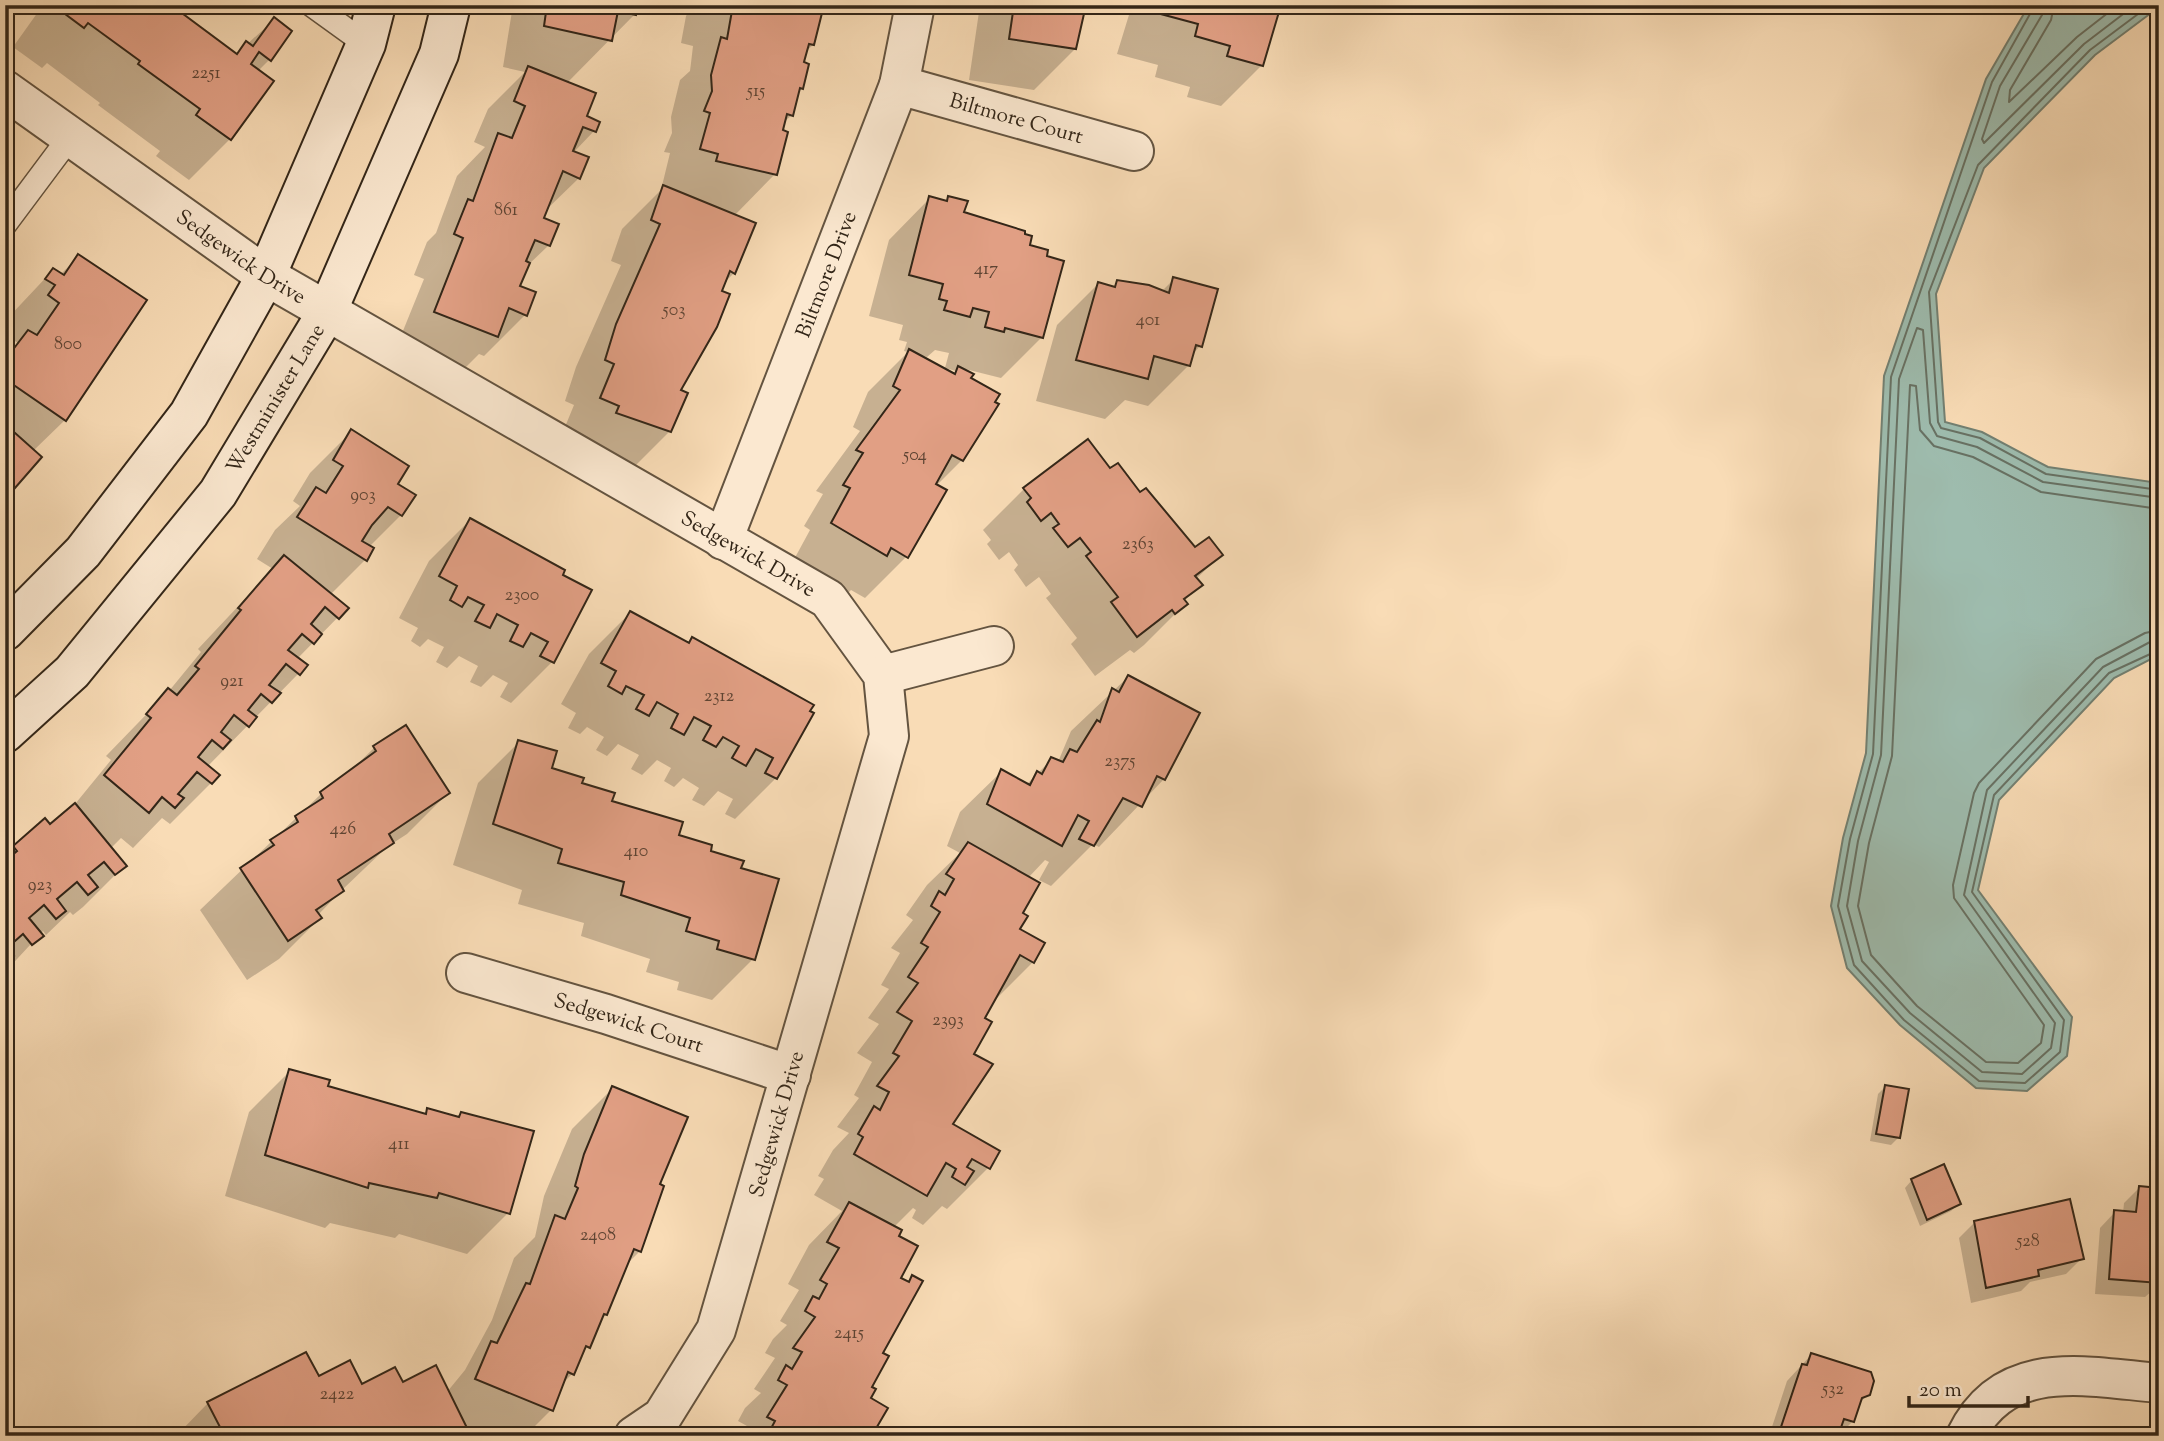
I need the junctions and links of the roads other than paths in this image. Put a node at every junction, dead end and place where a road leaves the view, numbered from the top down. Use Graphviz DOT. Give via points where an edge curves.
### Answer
graph roads {
  1 [pos="312,5"];
  2 [pos="376,5"];
  3 [pos="451,5"];
  4 [pos="915,5"];
  5 [pos="366,44"];
  6 [pos="899,85"];
  7 [pos="5,90"];
  8 [pos="70,137"];
  9 [pos="1134,151"];
  10 [pos="5,224"];
  11 [pos="266,276"];
  12 [pos="327,312"];
  13 [pos="723,540"];
  14 [pos="5,631"];
  15 [pos="994,646"];
  16 [pos="883,675"];
  17 [pos="5,733"];
  18 [pos="466,973"];
  19 [pos="790,1075"];
  20 [pos="2159,1384"];
  21 [pos="634,1436"];
  22 [pos="1966,1436"];
  1 -- 5 [label="lane"];
  2 -- 5 [label="street"];
  3 -- 12 [label="street, Westminister Lane" via="439,54"];
  4 -- 6 [label="street, Biltmore Drive"];
  5 -- 11 [label="street"];
  6 -- 9 [label="street, Biltmore Court"];
  6 -- 13 [label="street, Biltmore Drive"];
  7 -- 8 [label="street, Sedgewick Drive"];
  8 -- 10 [label="lane"];
  8 -- 11 [label="street, Sedgewick Drive"];
  11 -- 12 [label="street, Sedgewick Drive"];
  11 -- 14 [label="street" via="189,414 83,552"];
  12 -- 13 [label="street, Sedgewick Drive"];
  12 -- 17 [label="street, Westminister Lane" via="218,493 72,673"];
  13 -- 16 [label="street, Sedgewick Drive" via="828,599"];
  15 -- 16 [label="street"];
  16 -- 19 [label="street, Sedgewick Drive" via="889,736"];
  18 -- 19 [label="street, Sedgewick Court"];
  19 -- 21 [label="street, Sedgewick Drive" via="716,1330 662,1417"];
  20 -- 22 [label="street" via="2046,1376 2016,1385 1989,1403"];
}
